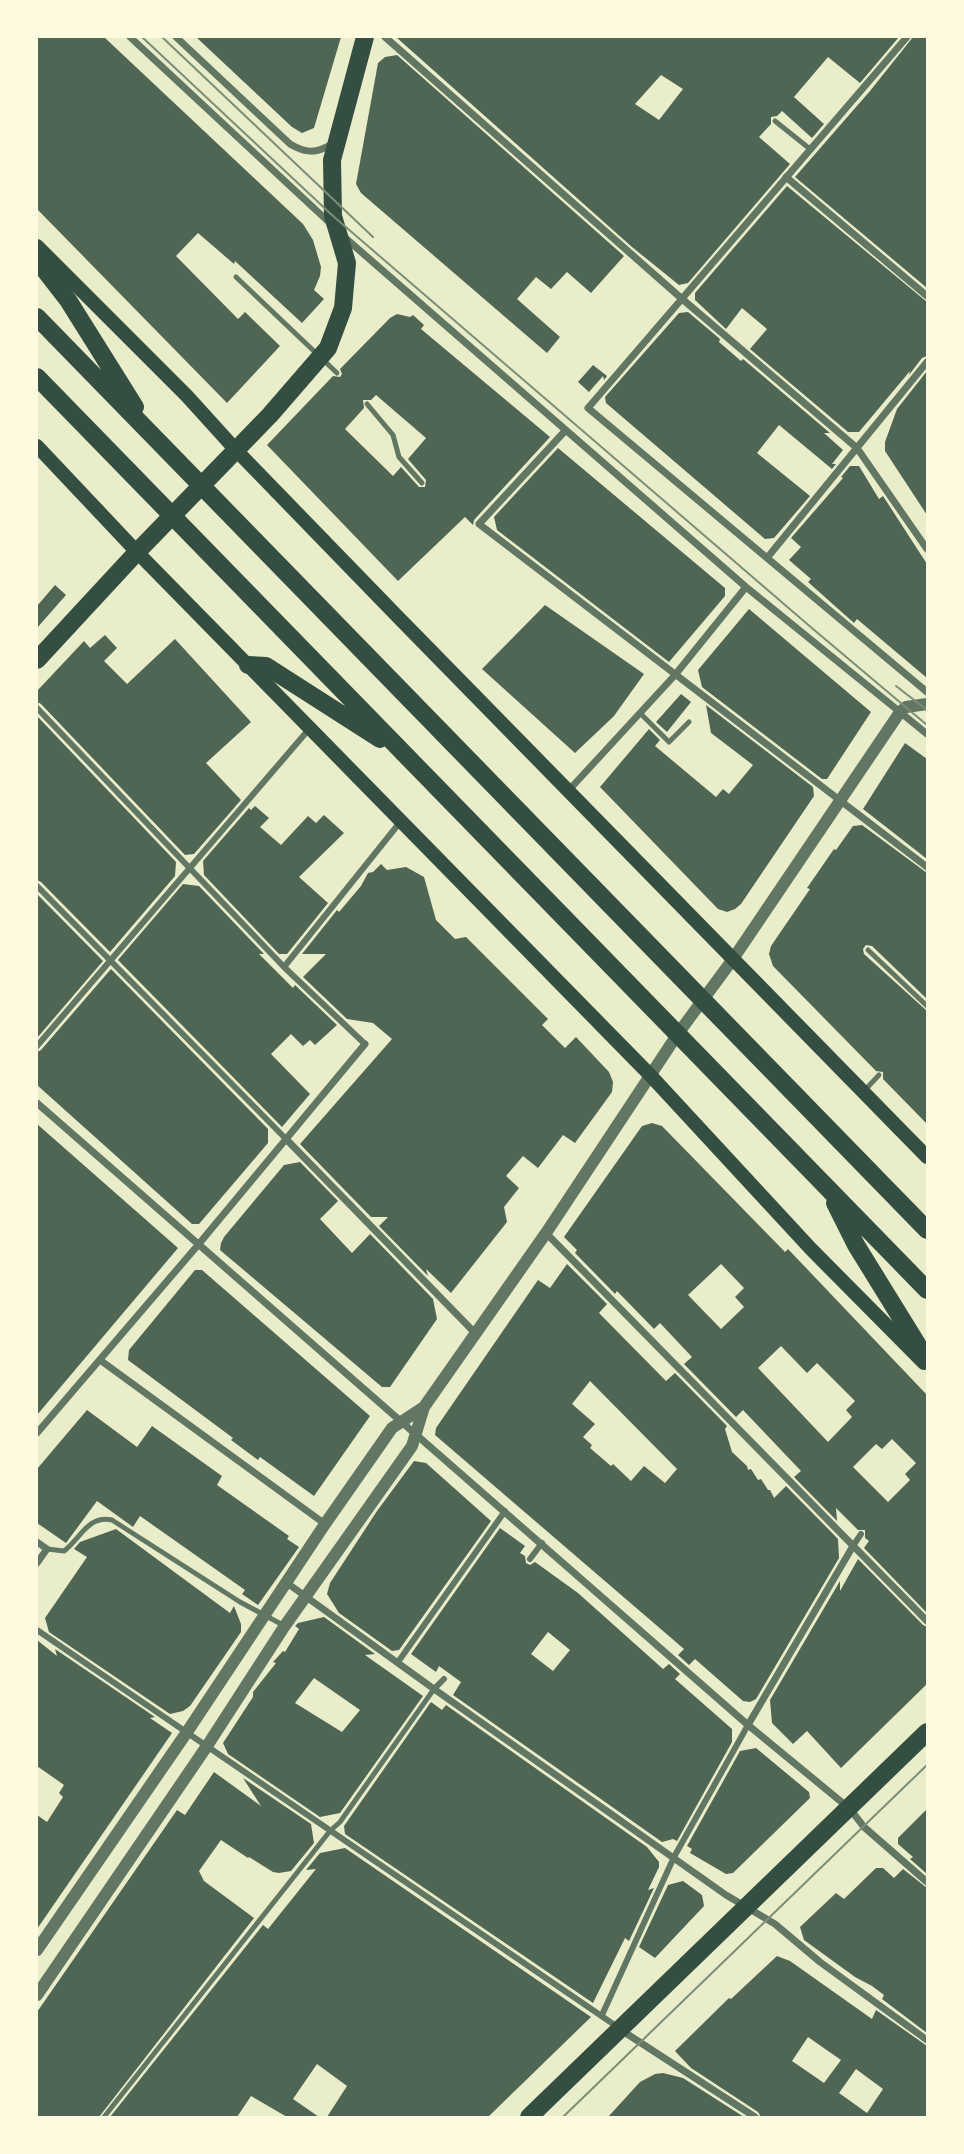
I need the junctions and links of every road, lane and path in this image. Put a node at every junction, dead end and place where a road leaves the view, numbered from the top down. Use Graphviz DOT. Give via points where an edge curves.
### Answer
graph roads {
  1 [pos="130,37"];
  2 [pos="176,37"];
  3 [pos="365,37"];
  4 [pos="386,37"];
  5 [pos="907,37"];
  6 [pos="775,121"];
  7 [pos="338,140"];
  8 [pos="810,149"];
  9 [pos="786,177"];
  10 [pos="338,231"];
  11 [pos="37,246"];
  12 [pos="37,260"];
  13 [pos="236,277"];
  14 [pos="927,296"];
  15 [pos="681,298"];
  16 [pos="37,317"];
  17 [pos="321,356"];
  18 [pos="927,362"];
  19 [pos="337,373"];
  20 [pos="37,377"];
  21 [pos="367,404"];
  22 [pos="565,431"];
  23 [pos="151,434"];
  24 [pos="37,446"];
  25 [pos="857,448"];
  26 [pos="235,449"];
  27 [pos="422,483"];
  28 [pos="200,486"];
  29 [pos="173,515"];
  30 [pos="927,549"];
  31 [pos="137,552"];
  32 [pos="767,558"];
  33 [pos="746,587"];
  34 [pos="37,660"];
  35 [pos="248,665"];
  36 [pos="675,675"];
  37 [pos="927,692"];
  38 [pos="923,705"];
  39 [pos="37,708"];
  40 [pos="900,712"];
  41 [pos="640,713"];
  42 [pos="689,722"];
  43 [pos="310,728"];
  44 [pos="927,734"];
  45 [pos="407,756"];
  46 [pos="569,790"];
  47 [pos="840,802"];
  48 [pos="401,821"];
  49 [pos="190,867"];
  50 [pos="927,867"];
  51 [pos="37,886"];
  52 [pos="868,950"];
  53 [pos="733,959"];
  54 [pos="110,960"];
  55 [pos="284,967"];
  56 [pos="703,998"];
  57 [pos="927,1006"];
  58 [pos="677,1035"];
  59 [pos="365,1044"];
  60 [pos="37,1046"];
  61 [pos="879,1075"];
  62 [pos="651,1076"];
  63 [pos="864,1091"];
  64 [pos="37,1103"];
  65 [pos="286,1139"];
  66 [pos="927,1157"];
  67 [pos="829,1191"];
  68 [pos="927,1230"];
  69 [pos="546,1233"];
  70 [pos="198,1245"];
  71 [pos="927,1290"];
  72 [pos="475,1333"];
  73 [pos="100,1360"];
  74 [pos="927,1360"];
  75 [pos="927,1367"];
  76 [pos="424,1407"];
  77 [pos="401,1422"];
  78 [pos="37,1433"];
  79 [pos="414,1434"];
  80 [pos="505,1511"];
  81 [pos="324,1524"];
  82 [pos="862,1534"];
  83 [pos="37,1542"];
  84 [pos="542,1544"];
  85 [pos="853,1546"];
  86 [pos="47,1549"];
  87 [pos="530,1559"];
  88 [pos="37,1563"];
  89 [pos="287,1583"];
  90 [pos="308,1597"];
  91 [pos="264,1614"];
  92 [pos="927,1621"];
  93 [pos="285,1627"];
  94 [pos="37,1630"];
  95 [pos="398,1662"];
  96 [pos="444,1679"];
  97 [pos="434,1689"];
  98 [pos="748,1725"];
  99 [pos="187,1732"];
  100 [pos="927,1732"];
  101 [pos="206,1746"];
  102 [pos="850,1809"];
  103 [pos="330,1831"];
  104 [pos="674,1857"];
  105 [pos="927,1882"];
  106 [pos="745,1908"];
  107 [pos="37,1950"];
  108 [pos="37,1995"];
  109 [pos="602,2015"];
  110 [pos="620,2030"];
  111 [pos="927,2040"];
  112 [pos="752,2116"];
  113 [pos="104,2117"];
  114 [pos="529,2117"];
  1 -- 10 [label="street"];
  2 -- 7 [label="street" via="290,144 304,152 322,150"];
  3 -- 7 [label="main road"];
  4 -- 15 [label="street"];
  5 -- 8 [label="street"];
  6 -- 8 [label="lane"];
  7 -- 10 [label="main road" via="332,160 332,206"];
  8 -- 9 [label="street"];
  9 -- 14 [label="street"];
  9 -- 15 [label="street"];
  10 -- 17 [label="main road" via="347,263 343,307"];
  10 -- 22 [label="street"];
  11 -- 26 [label="main road"];
  12 -- 23 [label="main road" via="90,334"];
  13 -- 17 [label="lane"];
  15 -- 25 [label="street"];
  15 -- 32 [label="street" via="587,408"];
  16 -- 23 [label="main road"];
  17 -- 19 [label="lane"];
  17 -- 26 [label="main road"];
  18 -- 25 [label="street"];
  20 -- 29 [label="main road"];
  21 -- 27 [label="lane" via="393,435 399,457"];
  22 -- 33 [label="street"];
  22 -- 36 [label="street" via="479,524"];
  23 -- 28 [label="main road"];
  24 -- 31 [label="main road"];
  25 -- 30 [label="street"];
  25 -- 32 [label="street"];
  26 -- 28 [label="main road"];
  26 -- 46 [label="main road"];
  28 -- 29 [label="main road"];
  28 -- 56 [label="main road"];
  29 -- 31 [label="main road"];
  29 -- 45 [label="main road"];
  31 -- 34 [label="main road"];
  31 -- 35 [label="main road"];
  32 -- 37 [label="street"];
  33 -- 36 [label="street"];
  33 -- 40 [label="street"];
  35 -- 43 [label="main road"];
  35 -- 45 [label="main road" via="266,666"];
  36 -- 41 [label="street"];
  36 -- 47 [label="street"];
  38 -- 40 [label="street"];
  39 -- 49 [label="street"];
  40 -- 44 [label="street"];
  40 -- 47 [label="street"];
  41 -- 42 [label="lane" via="669,742"];
  41 -- 46 [label="street"];
  43 -- 48 [label="main road"];
  43 -- 49 [label="street"];
  45 -- 58 [label="main road"];
  46 -- 53 [label="main road"];
  47 -- 50 [label="street"];
  47 -- 53 [label="street"];
  48 -- 55 [label="street"];
  48 -- 62 [label="main road"];
  49 -- 54 [label="street"];
  49 -- 55 [label="street"];
  51 -- 54 [label="street"];
  52 -- 57 [label="lane"];
  53 -- 56 [label="street"];
  53 -- 63 [label="main road"];
  54 -- 60 [label="street"];
  54 -- 65 [label="street"];
  55 -- 59 [label="street"];
  56 -- 58 [label="street"];
  56 -- 68 [label="main road"];
  58 -- 62 [label="street"];
  58 -- 67 [label="main road"];
  59 -- 65 [label="street"];
  61 -- 63 [label="lane"];
  62 -- 69 [label="street"];
  62 -- 75 [label="main road"];
  63 -- 66 [label="main road"];
  64 -- 70 [label="street"];
  65 -- 70 [label="street"];
  65 -- 72 [label="street"];
  67 -- 71 [label="main road"];
  67 -- 74 [label="main road" via="856,1245"];
  69 -- 72 [label="street"];
  69 -- 85 [label="street"];
  70 -- 73 [label="street"];
  70 -- 77 [label="street"];
  72 -- 76 [label="street"];
  73 -- 78 [label="street"];
  73 -- 81 [label="street"];
  76 -- 77 [label="street"];
  76 -- 79 [label="street"];
  77 -- 79 [label="street"];
  77 -- 81 [label="street"];
  79 -- 80 [label="street"];
  79 -- 90 [label="street" via="412,1446"];
  80 -- 84 [label="street"];
  80 -- 95 [label="street"];
  81 -- 89 [label="street"];
  82 -- 85 [label="street"];
  83 -- 86 [label="street"];
  84 -- 87 [label="street"];
  84 -- 98 [label="street"];
  85 -- 92 [label="street"];
  85 -- 98 [label="street"];
  86 -- 88 [label="street"];
  86 -- 91 [label="lane" via="64,1551 90,1522 111,1520"];
  89 -- 90 [label="street"];
  89 -- 91 [label="street"];
  90 -- 93 [label="street"];
  90 -- 95 [label="street"];
  91 -- 93 [label="lane"];
  91 -- 99 [label="street"];
  93 -- 101 [label="street"];
  94 -- 99 [label="street"];
  95 -- 97 [label="street"];
  96 -- 97 [label="street"];
  97 -- 103 [label="lane"];
  97 -- 104 [label="street"];
  98 -- 102 [label="street"];
  98 -- 104 [label="street"];
  99 -- 101 [label="street"];
  99 -- 107 [label="street"];
  100 -- 102 [label="main road"];
  101 -- 103 [label="street"];
  101 -- 108 [label="street"];
  102 -- 105 [label="street"];
  102 -- 106 [label="main road"];
  103 -- 109 [label="street"];
  103 -- 113 [label="lane"];
  104 -- 106 [label="street"];
  104 -- 109 [label="street"];
  106 -- 110 [label="main road"];
  106 -- 111 [label="street" via="775,1924"];
  109 -- 110 [label="street"];
  110 -- 112 [label="street"];
  110 -- 114 [label="main road"];
}
